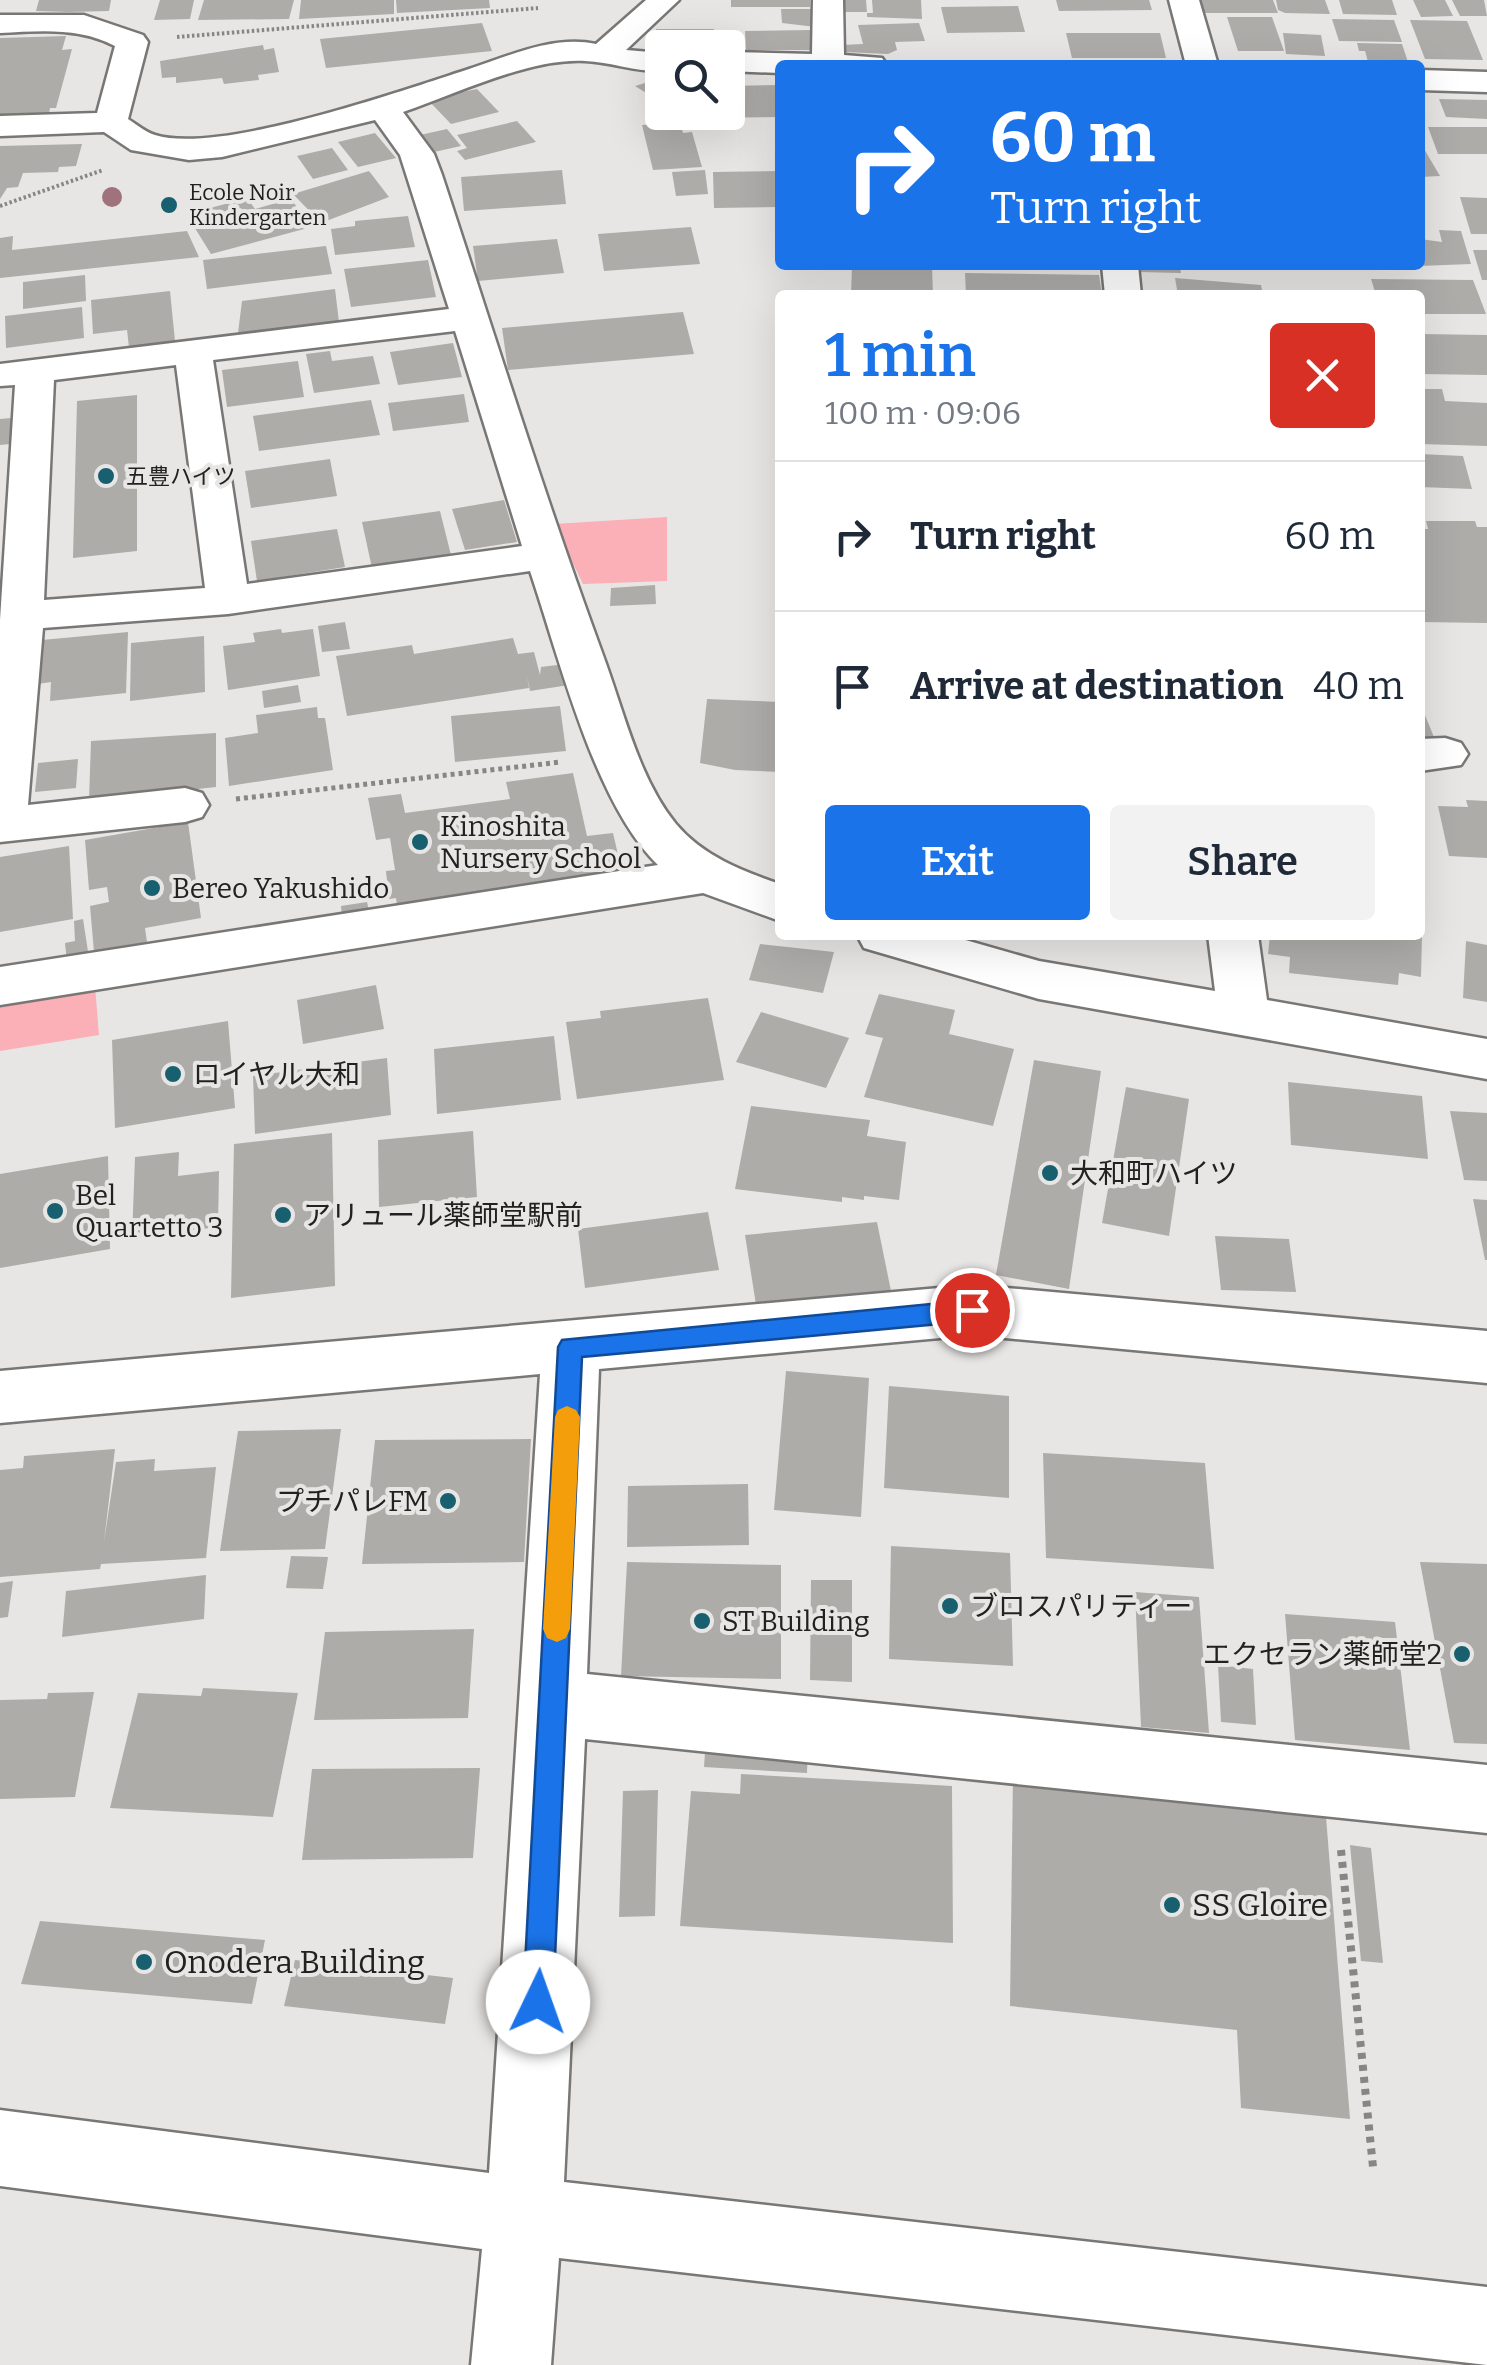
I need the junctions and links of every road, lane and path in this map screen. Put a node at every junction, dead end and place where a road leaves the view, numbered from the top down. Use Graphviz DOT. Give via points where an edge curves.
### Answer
graph roads {
  1 [pos="664,0"];
  2 [pos="828,0"];
  3 [pos="1184,0"];
  4 [pos="546,8"];
  5 [pos="0,24"];
  6 [pos="135,28"];
  7 [pos="604,53"];
  8 [pos="828,60"];
  9 [pos="1201,60"];
  10 [pos="645,62"];
  11 [pos="745,62"];
  12 [pos="775,62"];
  13 [pos="1425,80"];
  14 [pos="1487,82"];
  15 [pos="382,108"];
  16 [pos="112,122"];
  17 [pos="0,126"];
  18 [pos="166,148"];
  19 [pos="0,206"];
  20 [pos="470,318"];
  21 [pos="193,351"];
  22 [pos="17,373"];
  23 [pos="14,522"];
  24 [pos="544,556"];
  25 [pos="228,600"];
  26 [pos="22,616"];
  27 [pos="617,755"];
  28 [pos="185,805"];
  29 [pos="2,825"];
  30 [pos="705,875"];
  31 [pos="775,901"];
  32 [pos="899,940"];
  33 [pos="1234,940"];
  34 [pos="0,986"];
  35 [pos="1244,1019"];
  36 [pos="1487,1059"];
  37 [pos="570,1347"];
  38 [pos="1487,1358"];
  39 [pos="0,1397"];
  40 [pos="553,1703"];
  41 [pos="1334,1783"];
  42 [pos="1487,1799"];
  43 [pos="0,2148"];
  44 [pos="1373,2167"];
  45 [pos="525,2216"];
  46 [pos="1487,2326"];
  47 [pos="511,2365"];
  1 -- 7 [label="street"];
  2 -- 8 [label="street"];
  3 -- 9 [label="street"];
  4 -- 6 [label="path"];
  5 -- 6 [label="street"];
  6 -- 16 [label="street"];
  7 -- 10 [label="street"];
  7 -- 15 [label="street" via="545,54"];
  11 -- 12 [label="street"];
  13 -- 14 [label="street"];
  15 -- 18 [label="street" via="222,147"];
  15 -- 20 [label="street" via="416,154"];
  16 -- 17 [label="street"];
  16 -- 18 [label="street" via="143,143"];
  18 -- 19 [label="path"];
  20 -- 21 [label="street"];
  20 -- 24 [label="street"];
  21 -- 22 [label="street"];
  21 -- 25 [label="street"];
  22 -- 23 [label="street"];
  23 -- 26 [label="street"];
  24 -- 25 [label="street"];
  24 -- 27 [label="street"];
  25 -- 26 [label="street"];
  26 -- 29 [label="street"];
  27 -- 28 [label="path"];
  27 -- 30 [label="street" via="650,824"];
  28 -- 29 [label="street"];
  30 -- 31 [label="street"];
  30 -- 34 [label="street"];
  32 -- 35 [label="street" via="1039,980"];
  33 -- 35 [label="street"];
  35 -- 36 [label="street"];
  37 -- 38 [label="street" via="972,1310"];
  37 -- 39 [label="street"];
  37 -- 40 [label="street"];
  40 -- 41 [label="street"];
  40 -- 45 [label="street"];
  41 -- 42 [label="street"];
  41 -- 44 [label="path"];
  43 -- 45 [label="street"];
  45 -- 46 [label="street"];
  45 -- 47 [label="street"];
}
